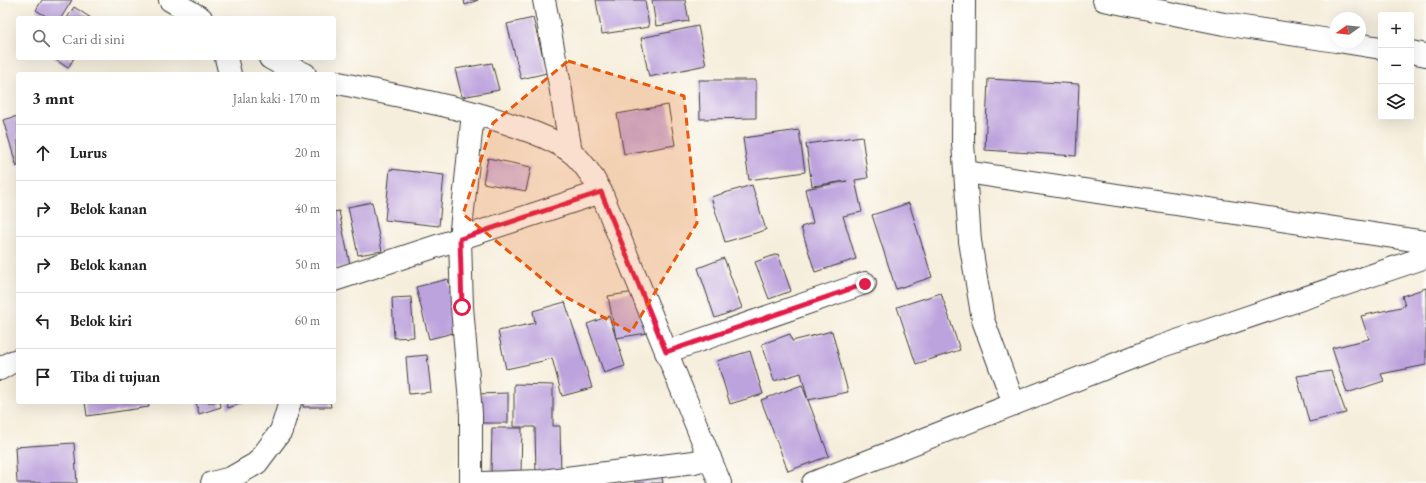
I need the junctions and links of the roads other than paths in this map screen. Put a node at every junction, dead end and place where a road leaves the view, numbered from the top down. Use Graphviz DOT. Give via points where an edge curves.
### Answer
graph roads {
  1 [pos="170,0"];
  2 [pos="544,0"];
  3 [pos="964,0"];
  4 [pos="1104,0"];
  5 [pos="198,16"];
  6 [pos="1330,40"];
  7 [pos="1366,46"];
  8 [pos="1378,48"];
  9 [pos="1414,53"];
  10 [pos="1426,55"];
  11 [pos="226,60"];
  12 [pos="274,60"];
  13 [pos="230,72"];
  14 [pos="300,72"];
  15 [pos="336,82"];
  16 [pos="473,113"];
  17 [pos="571,152"];
  18 [pos="966,172"];
  19 [pos="601,192"];
  20 [pos="460,239"];
  21 [pos="1426,242"];
  22 [pos="1426,256"];
  23 [pos="336,279"];
  24 [pos="865,284"];
  25 [pos="666,352"];
  26 [pos="16,361"];
  27 [pos="0,369"];
  28 [pos="289,404"];
  29 [pos="1014,404"];
  30 [pos="710,458"];
  31 [pos="212,483"];
  32 [pos="472,483"];
  33 [pos="482,483"];
  34 [pos="720,483"];
  35 [pos="813,483"];
  1 -- 5 [label="street"];
  2 -- 17 [label="street"];
  3 -- 18 [label="street"];
  4 -- 6 [label="street" via="1224,24"];
  7 -- 8 [label="street"];
  9 -- 10 [label="street"];
  11 -- 13 [label="street"];
  12 -- 14 [label="street"];
  15 -- 16 [label="street"];
  16 -- 17 [label="street" via="533,132"];
  16 -- 20 [label="street"];
  17 -- 19 [label="street" via="588,170"];
  18 -- 21 [label="street"];
  18 -- 29 [label="street" via="970,241 983,320"];
  19 -- 20 [label="street"];
  19 -- 25 [label="street"];
  20 -- 23 [label="street"];
  20 -- 32 [label="street" via="462,307 471,414"];
  22 -- 29 [label="street" via="1159,347"];
  24 -- 25 [label="street"];
  25 -- 30 [label="street"];
  26 -- 27 [label="street"];
  28 -- 31 [label="street" via="281,431 257,462 231,478"];
  29 -- 35 [label="street"];
  30 -- 33 [label="street" via="542,481"];
  30 -- 34 [label="street"];
}
